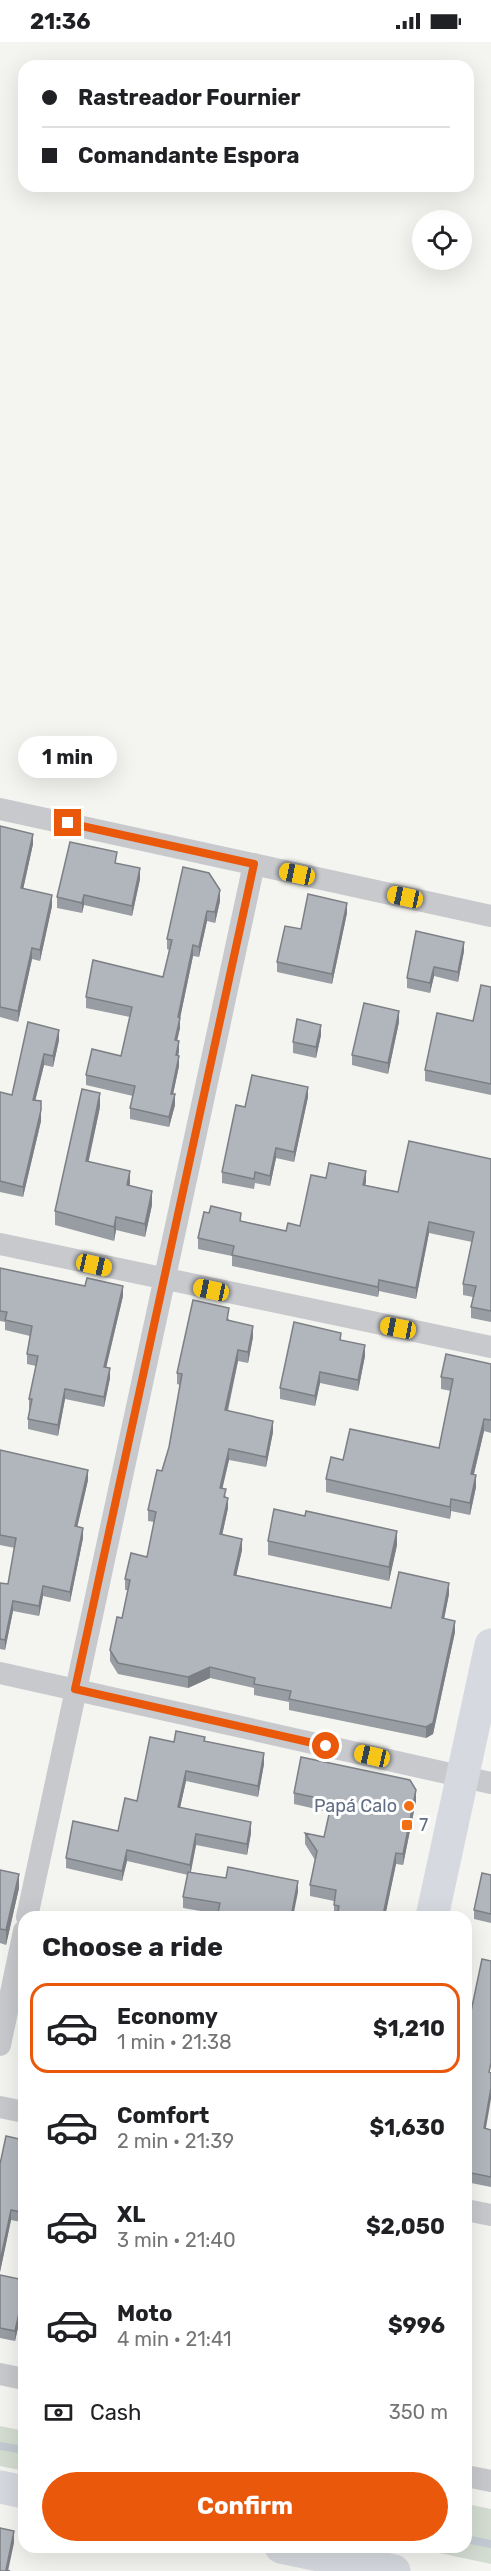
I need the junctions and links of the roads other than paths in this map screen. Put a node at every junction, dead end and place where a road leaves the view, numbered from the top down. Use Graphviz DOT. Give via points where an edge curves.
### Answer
graph roads {
  1 [pos="0,809"];
  2 [pos="254,864"];
  3 [pos="491,916"];
  4 [pos="0,1244"];
  5 [pos="164,1281"];
  6 [pos="491,1347"];
  7 [pos="491,1645"];
  8 [pos="0,1673"];
  9 [pos="75,1689"];
  10 [pos="477,1780"];
  11 [pos="28,1911"];
  12 [pos="434,1911"];
  13 [pos="18,1960"];
  14 [pos="0,2045"];
  15 [pos="0,2107"];
  16 [pos="18,2111"];
  17 [pos="472,2211"];
  18 [pos="491,2215"];
  19 [pos="0,2374"];
  20 [pos="18,2378"];
  21 [pos="472,2477"];
  22 [pos="491,2481"];
  23 [pos="0,2487"];
  24 [pos="18,2491"];
  25 [pos="292,2554"];
  26 [pos="394,2571"];
  1 -- 2 [label="street"];
  2 -- 3 [label="street"];
  2 -- 5 [label="street"];
  4 -- 5 [label="street"];
  5 -- 6 [label="street"];
  5 -- 9 [label="street"];
  7 -- 10 [label="main road"];
  8 -- 9 [label="street"];
  9 -- 10 [label="street"];
  9 -- 11 [label="street"];
  10 -- 12 [label="main road"];
  13 -- 14 [label="street"];
  15 -- 16 [label="street"];
  17 -- 18 [label="street"];
  19 -- 20 [label="street"];
  21 -- 22 [label="street"];
  23 -- 24 [label="main road"];
  25 -- 26 [label="main road"];
}
